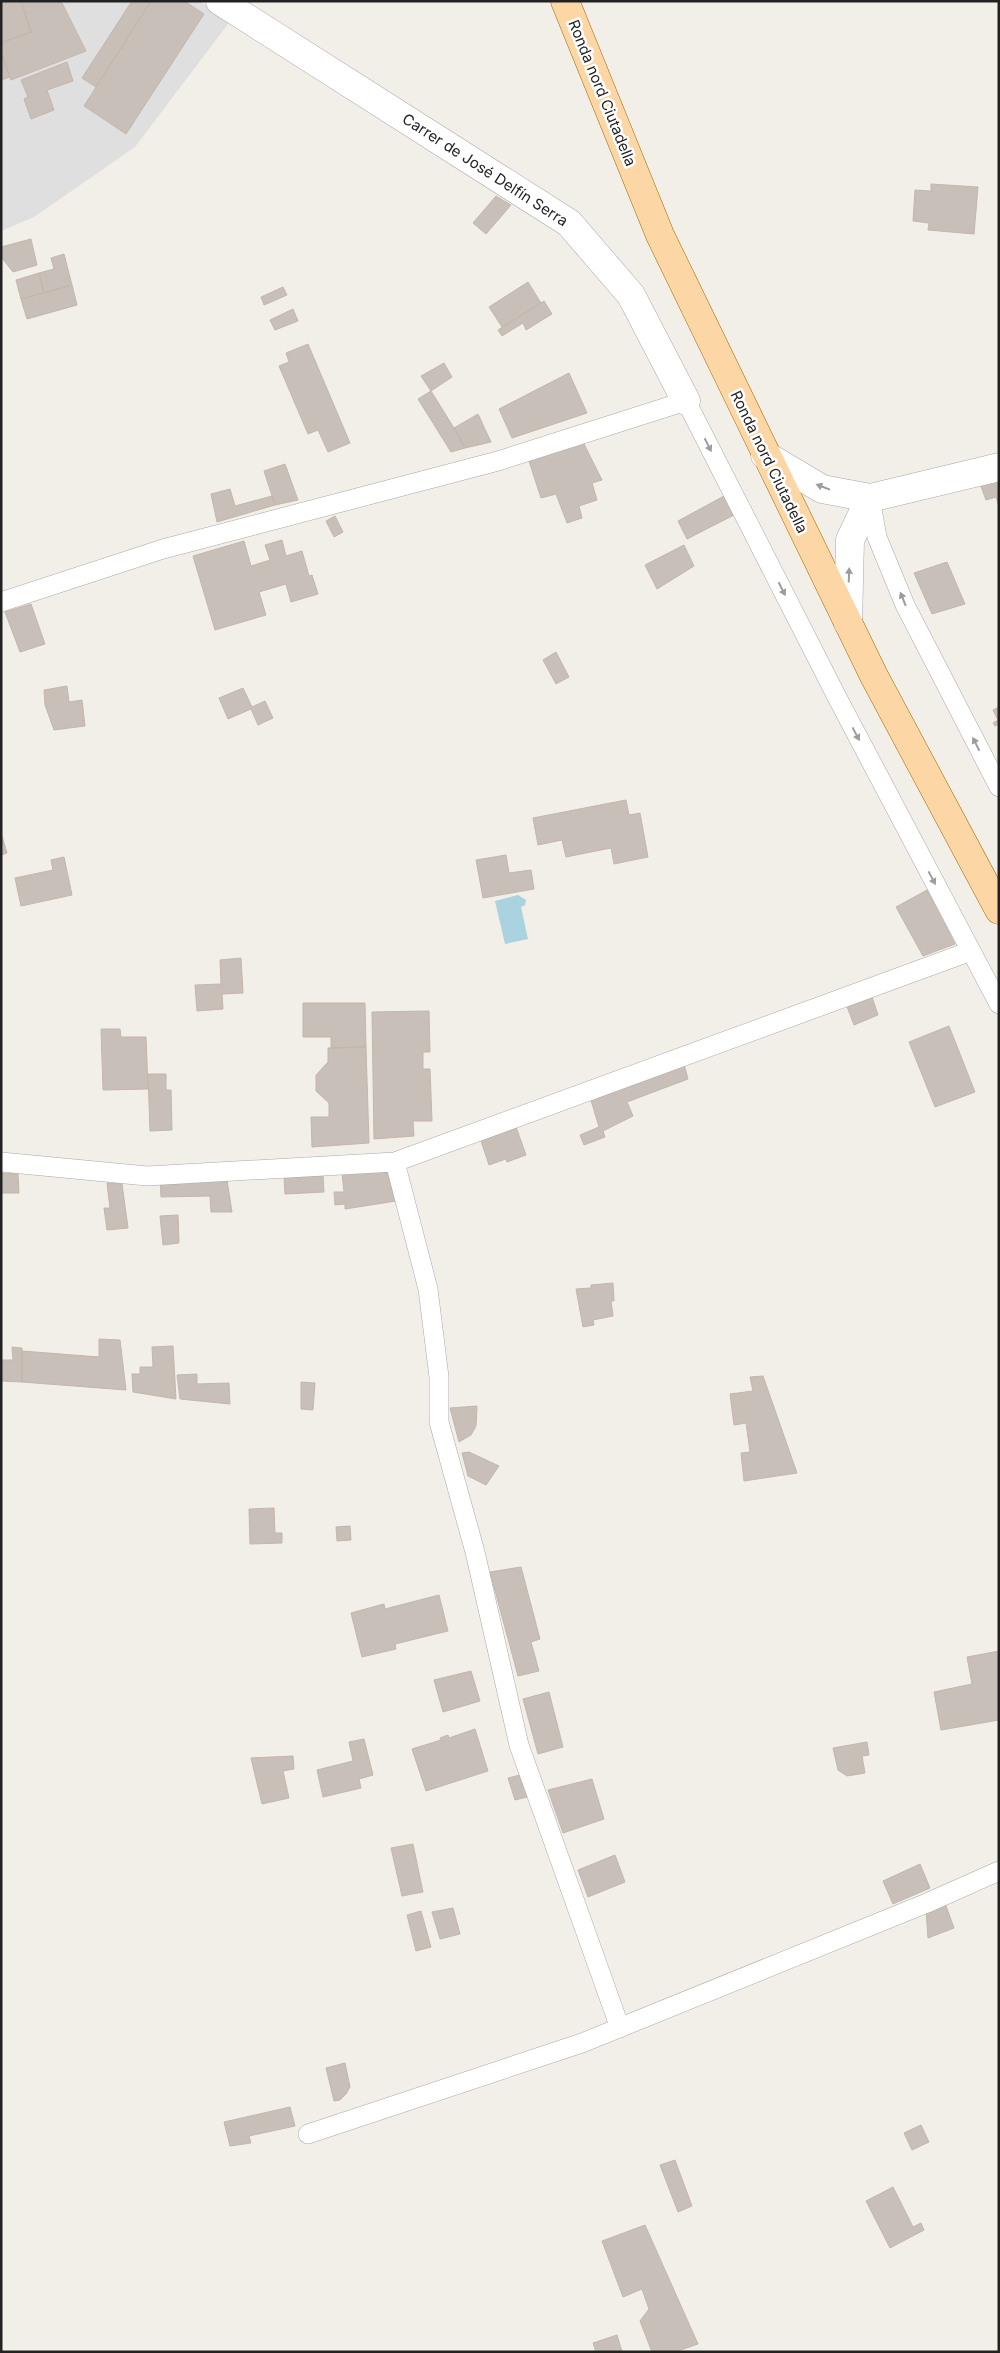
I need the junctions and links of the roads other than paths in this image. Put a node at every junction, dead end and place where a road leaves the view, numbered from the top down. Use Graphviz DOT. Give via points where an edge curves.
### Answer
graph roads {
  1 [pos="220,1"];
  2 [pos="565,1"];
  3 [pos="686,401"];
  4 [pos="766,455"];
  5 [pos="999,467"];
  6 [pos="870,498"];
  7 [pos="1,602"];
  8 [pos="848,624"];
  9 [pos="999,787"];
  10 [pos="999,910"];
  11 [pos="971,951"];
  12 [pos="999,1004"];
  13 [pos="1,1162"];
  14 [pos="395,1162"];
  15 [pos="999,1871"];
  16 [pos="620,2028"];
  17 [pos="308,2134"];
  1 -- 3 [label="street, Carrer de José Delfín Serra" via="569,223 631,295"];
  2 -- 4 [label="main road, Ronda nord Ciutadella" via="660,235"];
  3 -- 7 [label="lane" via="498,461 163,549"];
  3 -- 11 [label="lane, one-way"];
  6 -- 4 [label="street, one-way" via="822,489"];
  4 -- 8 [label="main road, Ronda nord Ciutadella"];
  5 -- 6 [label="street"];
  8 -- 6 [label="street, one-way" via="850,540"];
  9 -- 6 [label="lane, one-way" via="905,605 878,537"];
  8 -- 10 [label="main road, Ronda nord Ciutadella"];
  11 -- 12 [label="lane"];
  11 -- 14 [label="lane"];
  13 -- 14 [label="lane" via="148,1176"];
  14 -- 16 [label="lane" via="428,1289 438,1377 439,1422 475,1552 520,1745"];
  15 -- 16 [label="lane"];
  16 -- 17 [label="lane" via="582,2044"];
}
